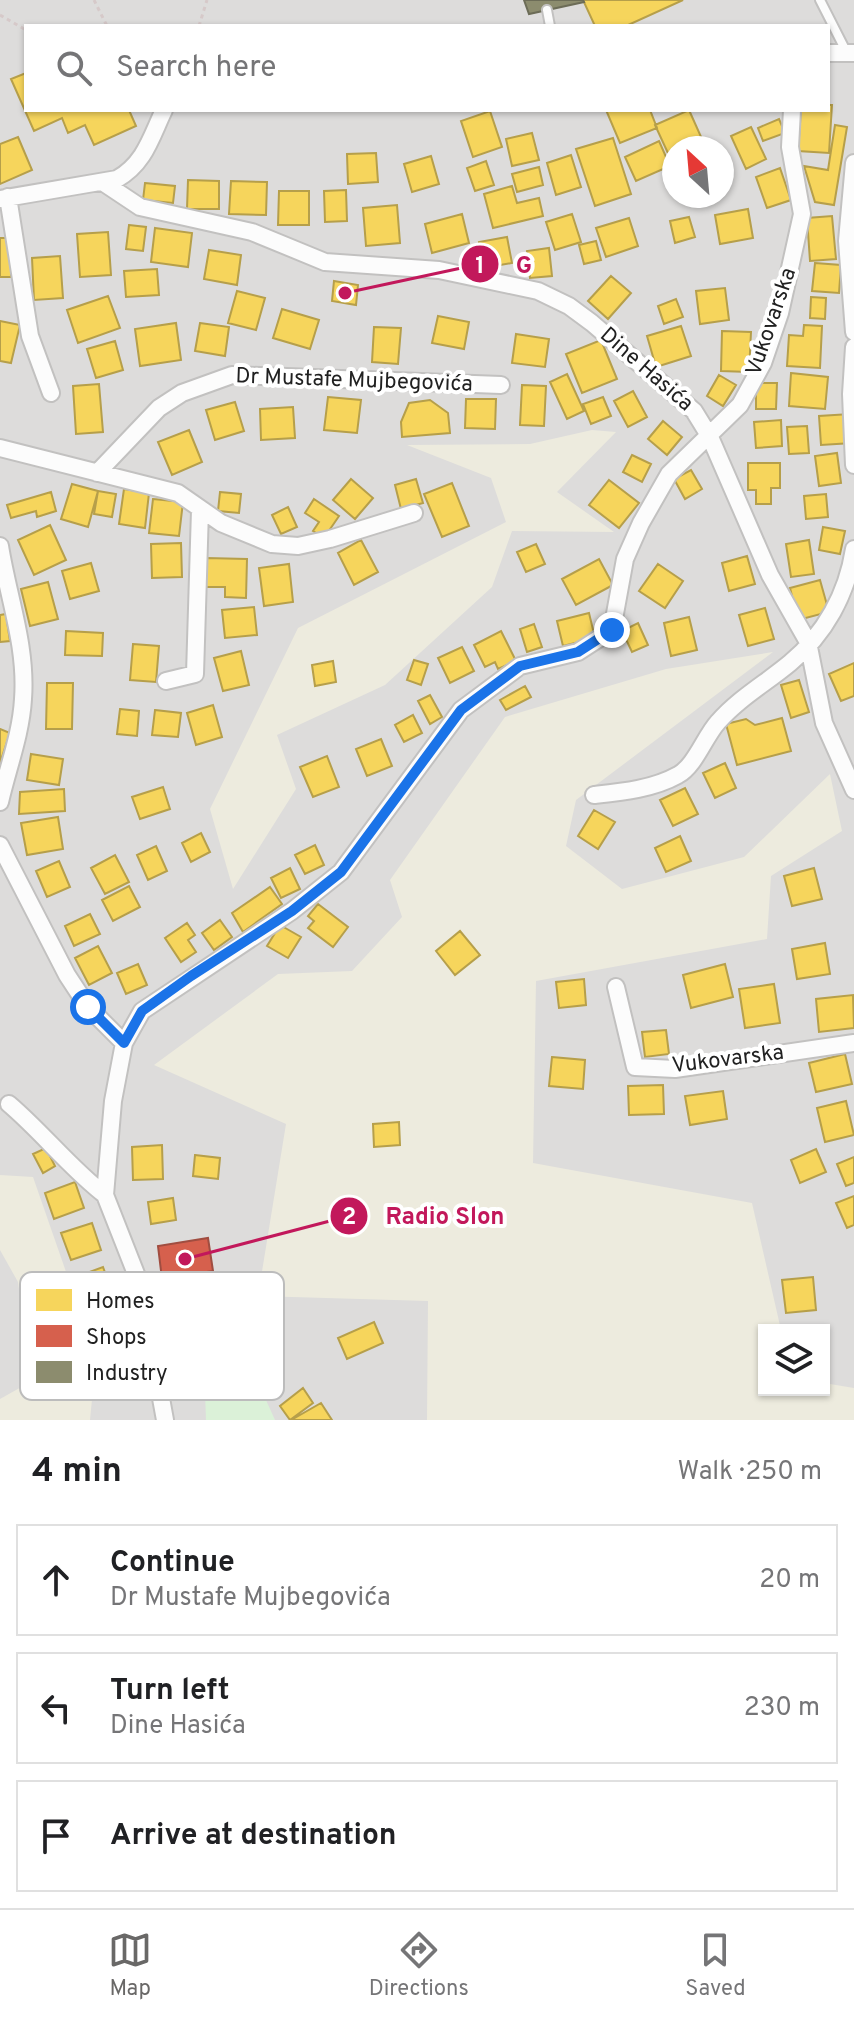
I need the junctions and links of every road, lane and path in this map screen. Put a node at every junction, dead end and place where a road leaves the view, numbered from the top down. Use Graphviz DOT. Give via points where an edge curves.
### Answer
graph roads {
  1 [pos="94,0"];
  2 [pos="207,0"];
  3 [pos="820,0"];
  4 [pos="547,10"];
  5 [pos="0,15"];
  6 [pos="106,24"];
  7 [pos="200,24"];
  8 [pos="550,24"];
  9 [pos="24,29"];
  10 [pos="850,53"];
  11 [pos="163,112"];
  12 [pos="792,112"];
  13 [pos="854,163"];
  14 [pos="104,183"];
  15 [pos="4,198"];
  16 [pos="854,332"];
  17 [pos="854,347"];
  18 [pos="501,385"];
  19 [pos="51,393"];
  20 [pos="710,437"];
  21 [pos="0,448"];
  22 [pos="854,465"];
  23 [pos="97,473"];
  24 [pos="200,510"];
  25 [pos="414,513"];
  26 [pos="0,546"];
  27 [pos="854,549"];
  28 [pos="2,578"];
  29 [pos="808,642"];
  30 [pos="166,681"];
  31 [pos="854,790"];
  32 [pos="594,795"];
  33 [pos="0,802"];
  34 [pos="0,845"];
  35 [pos="616,987"];
  36 [pos="124,1043"];
  37 [pos="854,1043"];
  38 [pos="9,1104"];
  39 [pos="105,1195"];
  40 [pos="135,1272"];
  41 [pos="161,1400"];
  42 [pos="165,1420"];
  1 -- 6 [label="path"];
  2 -- 7 [label="path"];
  3 -- 10 [label="lane"];
  4 -- 8 [label="lane"];
  5 -- 9 [label="path"];
  11 -- 14 [label="street" via="146,153 132,170"];
  12 -- 20 [label="street, Vukovarska" via="790,147 802,214 799,239 763,363 740,405"];
  13 -- 16 [label="street" via="847,241"];
  14 -- 15 [label="street"];
  14 -- 20 [label="street, Dine Hasića" via="140,207 252,232 325,262 439,270 538,291 592,323 674,391"];
  15 -- 19 [label="street" via="30,336"];
  17 -- 22 [label="street"];
  18 -- 23 [label="street, Dr Mustafe Mujbegovića" via="232,375 182,393 159,408"];
  20 -- 29 [label="street" via="770,575"];
  20 -- 36 [label="street" via="669,474 641,523 625,559 612,630 578,652 520,666 461,710 341,872 142,1011"];
  21 -- 23 [label="street"];
  23 -- 24 [label="street" via="178,493"];
  24 -- 25 [label="street" via="245,536 298,546"];
  24 -- 30 [label="street" via="195,674"];
  26 -- 28 [label="street"];
  27 -- 29 [label="street" via="850,575 825,629"];
  28 -- 33 [label="street" via="20,638 24,696"];
  29 -- 31 [label="street" via="824,723"];
  29 -- 32 [label="street" via="791,663 718,722 680,774 635,790"];
  34 -- 36 [label="street" via="67,975 88,1007"];
  35 -- 37 [label="street, Vukovarska" via="635,1067 675,1069"];
  36 -- 39 [label="street"];
  38 -- 39 [label="street"];
  39 -- 40 [label="street"];
  41 -- 42 [label="street"];
}
